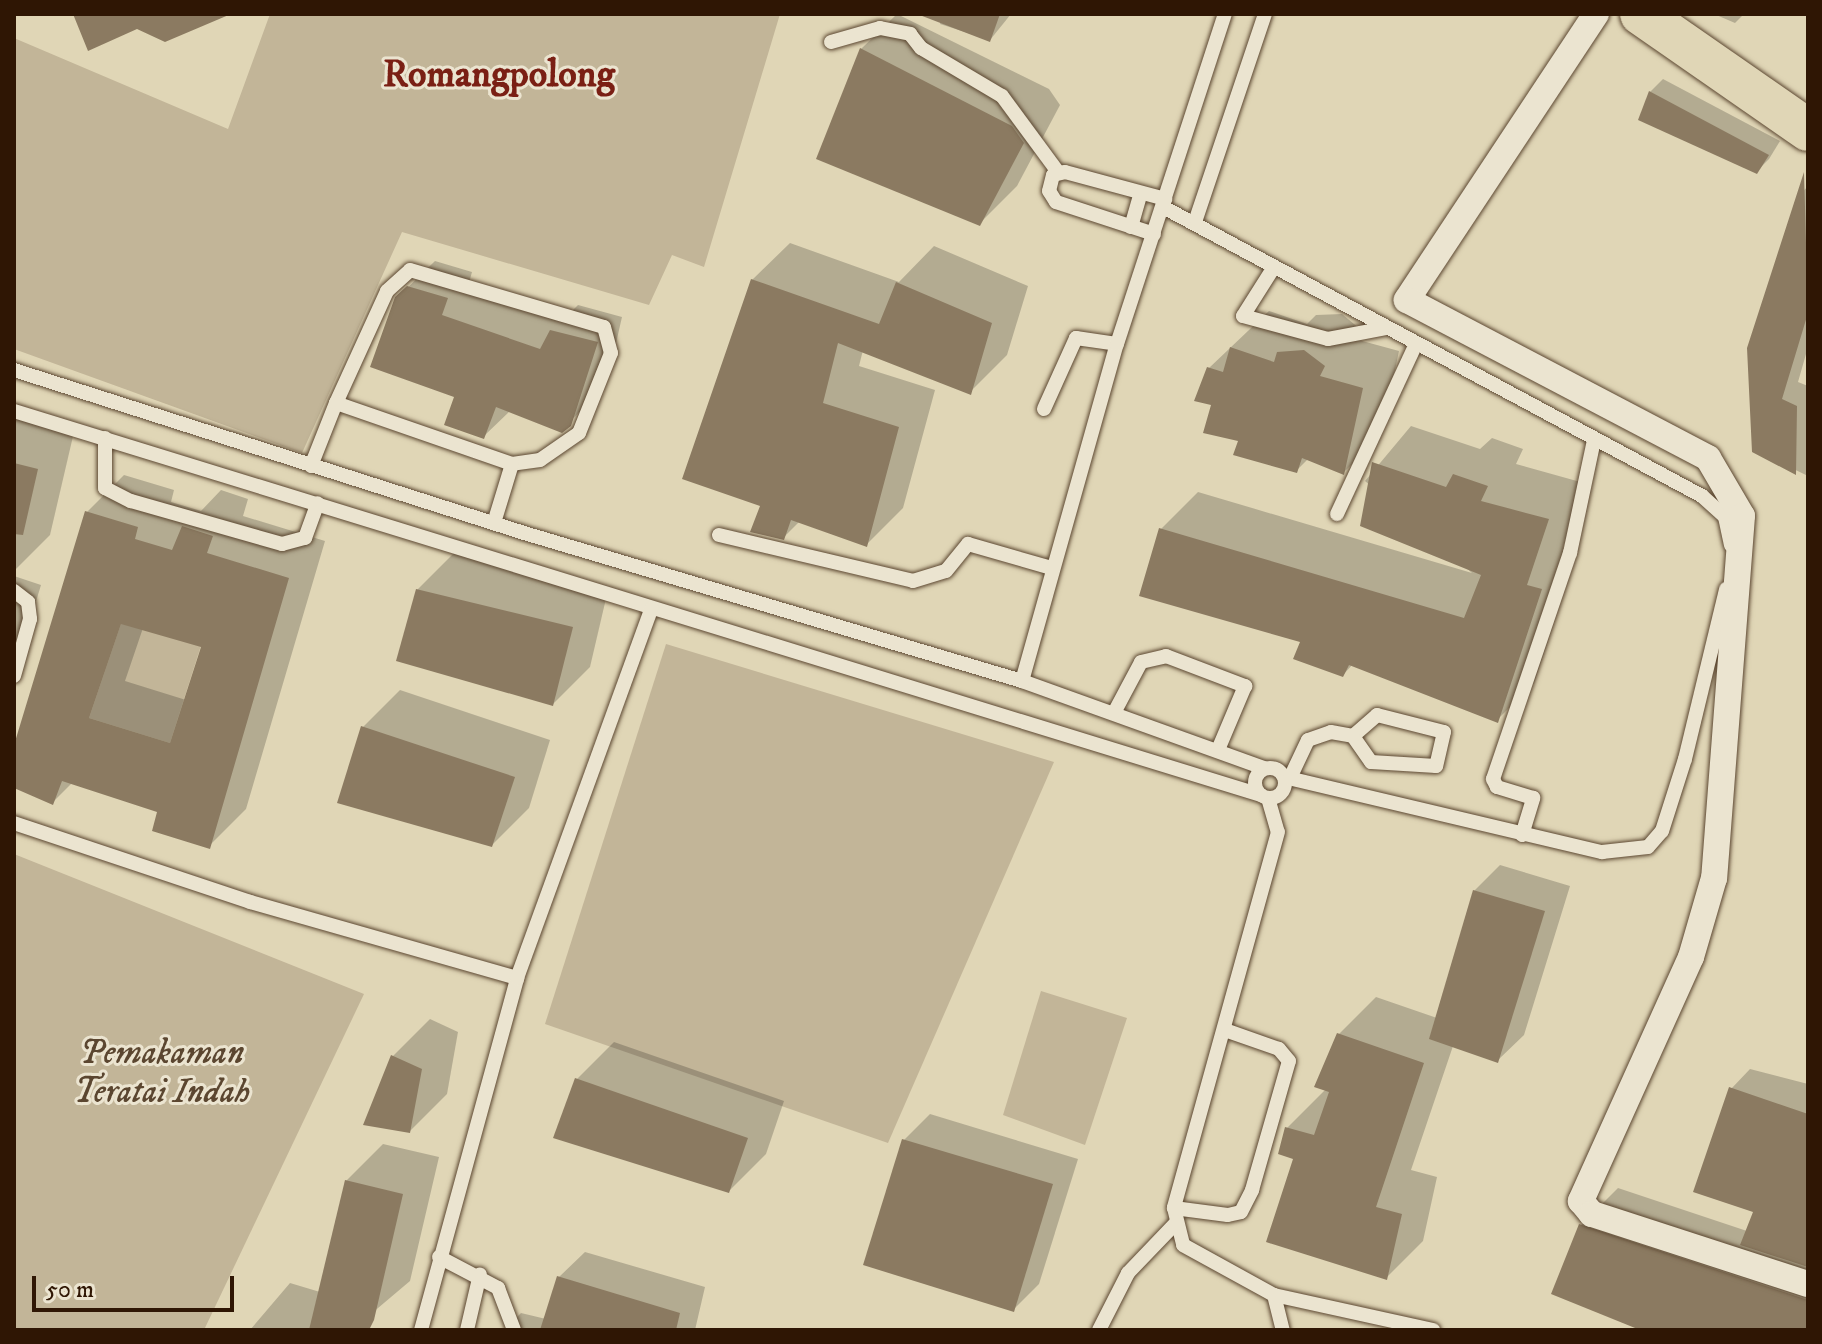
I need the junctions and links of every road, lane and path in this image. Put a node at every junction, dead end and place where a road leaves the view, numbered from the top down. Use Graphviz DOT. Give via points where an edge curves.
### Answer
graph roads {
  1 [pos="1225,14"];
  2 [pos="1265,14"];
  3 [pos="1596,14"];
  4 [pos="1641,14"];
  5 [pos="831,42"];
  6 [pos="1808,130"];
  7 [pos="1058,172"];
  8 [pos="1140,195"];
  9 [pos="1164,203"];
  10 [pos="1196,219"];
  11 [pos="1131,227"];
  12 [pos="1154,234"];
  13 [pos="1274,267"];
  14 [pos="1387,328"];
  15 [pos="1117,344"];
  16 [pos="1416,344"];
  17 [pos="14,370"];
  18 [pos="336,403"];
  19 [pos="1044,409"];
  20 [pos="14,411"];
  21 [pos="105,438"];
  22 [pos="1594,440"];
  23 [pos="512,464"];
  24 [pos="311,466"];
  25 [pos="318,503"];
  26 [pos="1337,514"];
  27 [pos="494,523"];
  28 [pos="719,535"];
  29 [pos="1051,568"];
  30 [pos="14,591"];
  31 [pos="651,609"];
  32 [pos="14,676"];
  33 [pos="1022,681"];
  34 [pos="1115,711"];
  35 [pos="1353,736"];
  36 [pos="1218,750"];
  37 [pos="1264,768"];
  38 [pos="1287,777"];
  39 [pos="1264,796"];
  40 [pos="14,823"];
  41 [pos="1522,835"];
  42 [pos="517,978"];
  43 [pos="1228,1031"];
  44 [pos="1174,1208"];
  45 [pos="1175,1224"];
  46 [pos="439,1257"];
  47 [pos="480,1274"];
  48 [pos="1808,1284"];
  49 [pos="1274,1295"];
  50 [pos="421,1330"];
  51 [pos="467,1330"];
  52 [pos="514,1330"];
  53 [pos="1099,1330"];
  54 [pos="1283,1330"];
  55 [pos="1433,1330"];
  1 -- 9 [label="lane"];
  2 -- 10 [label="lane"];
  3 -- 48 [label="street" via="1407,300 1708,458 1742,516 1714,878 1691,957 1581,1201 1592,1214"];
  4 -- 6 [label="main road"];
  5 -- 7 [label="lane" via="880,28 910,34 921,48 1002,96"];
  7 -- 8 [label="lane"];
  7 -- 11 [label="lane" via="1049,191 1056,202"];
  8 -- 9 [label="lane"];
  8 -- 11 [label="lane"];
  9 -- 10 [label="lane"];
  9 -- 12 [label="lane"];
  10 -- 13 [label="lane"];
  11 -- 12 [label="lane"];
  12 -- 15 [label="lane"];
  13 -- 14 [label="lane"];
  13 -- 14 [label="lane" via="1243,316 1328,339"];
  14 -- 16 [label="lane"];
  15 -- 19 [label="lane" via="1085,336 1071,342"];
  15 -- 29 [label="lane"];
  16 -- 22 [label="lane"];
  16 -- 26 [label="lane"];
  17 -- 24 [label="lane"];
  18 -- 23 [label="lane"];
  18 -- 23 [label="lane" via="387,291 410,270 604,327 611,353 579,433 540,460"];
  18 -- 24 [label="lane"];
  20 -- 21 [label="lane"];
  21 -- 25 [label="lane"];
  21 -- 25 [label="lane" via="105,488 131,501 282,544 305,538"];
  22 -- 41 [label="lane" via="1570,553 1493,779 1497,787 1533,798"];
  22 -- 41 [label="lane" via="1702,496 1725,517 1729,580 1685,759 1654,842 1602,852"];
  23 -- 27 [label="lane"];
  24 -- 27 [label="lane"];
  25 -- 31 [label="lane"];
  27 -- 33 [label="lane"];
  28 -- 29 [label="lane" via="913,581 946,571 968,544"];
  29 -- 33 [label="lane"];
  30 -- 32 [label="lane" via="28,602 30,619"];
  31 -- 39 [label="lane"];
  31 -- 42 [label="lane"];
  33 -- 34 [label="lane"];
  34 -- 36 [label="lane"];
  34 -- 36 [label="lane" via="1141,662 1166,656 1245,686"];
  35 -- 35 [label="lane" via="1377,715 1446,736 1438,764 1425,768 1371,762"];
  35 -- 38 [label="lane" via="1331,732 1308,740"];
  36 -- 37 [label="lane"];
  37 -- 38 [label="lane"];
  37 -- 39 [label="lane" via="1255,781"];
  38 -- 39 [label="lane" via="1282,792"];
  38 -- 41 [label="lane"];
  39 -- 43 [label="lane" via="1278,832"];
  40 -- 42 [label="lane" via="250,902"];
  42 -- 46 [label="lane"];
  43 -- 44 [label="lane"];
  43 -- 44 [label="lane" via="1279,1049 1289,1061 1261,1160 1241,1212"];
  44 -- 45 [label="lane"];
  45 -- 49 [label="lane" via="1183,1245"];
  45 -- 53 [label="lane" via="1128,1273"];
  46 -- 47 [label="lane"];
  46 -- 50 [label="lane"];
  47 -- 51 [label="lane"];
  47 -- 52 [label="lane" via="508,1300"];
  49 -- 54 [label="lane"];
  49 -- 55 [label="lane"];
}
